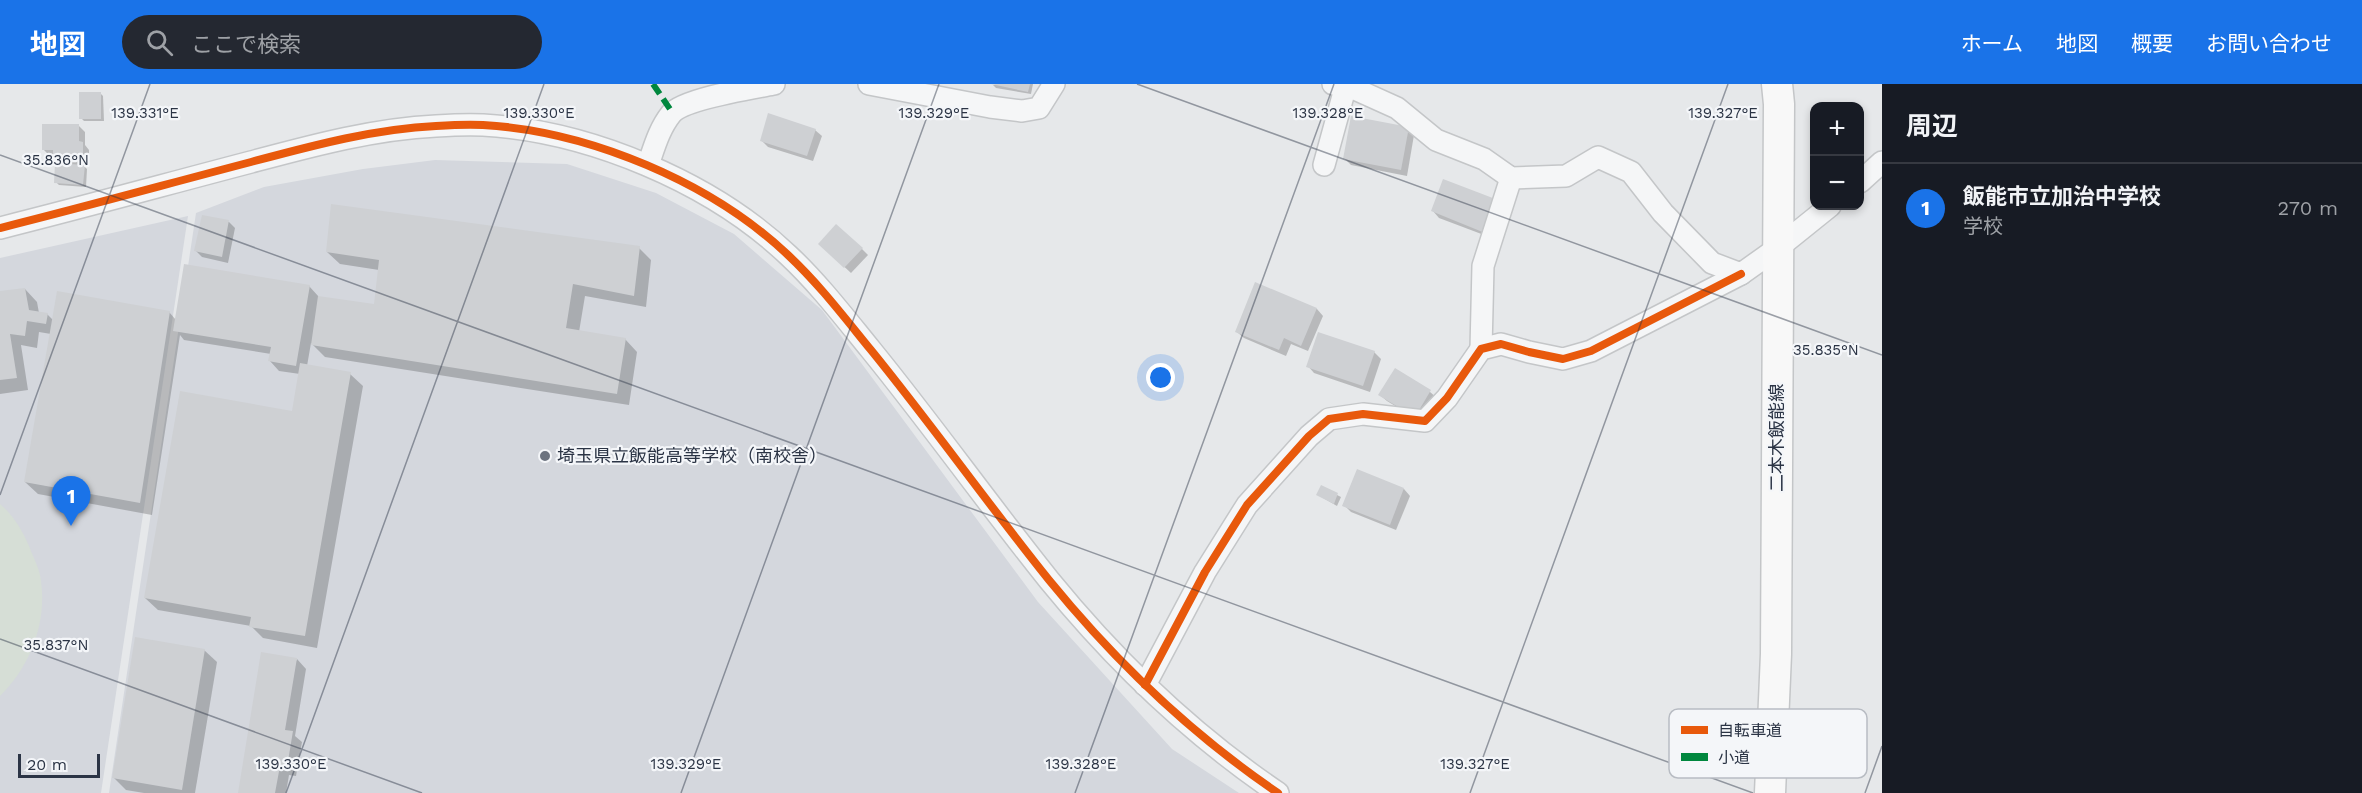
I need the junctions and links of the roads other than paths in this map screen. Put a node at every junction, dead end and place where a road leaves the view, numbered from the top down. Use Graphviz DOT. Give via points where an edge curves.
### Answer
graph roads {
  1 [pos="774,84"];
  2 [pos="869,84"];
  3 [pos="1054,84"];
  4 [pos="1340,84"];
  5 [pos="1777,84"];
  6 [pos="1882,162"];
  7 [pos="648,165"];
  8 [pos="1324,165"];
  9 [pos="1511,178"];
  10 [pos="1864,178"];
  11 [pos="1825,210"];
  12 [pos="0,228"];
  13 [pos="1779,247"];
  14 [pos="1741,274"];
  15 [pos="1481,349"];
  16 [pos="1145,685"];
  17 [pos="1774,709"];
  18 [pos="1771,778"];
  19 [pos="1278,793"];
  20 [pos="1770,793"];
  1 -- 7 [label="street" via="686,104 672,112 660,130"];
  2 -- 3 [label="street" via="1022,111 1040,108"];
  4 -- 8 [label="street"];
  4 -- 9 [label="street" via="1397,108 1436,140 1484,159"];
  5 -- 13 [label="main road, 二本木飯能線"];
  6 -- 10 [label="street"];
  7 -- 12 [label="street" via="544,134 483,125 430,126 320,144"];
  7 -- 16 [label="street" via="700,190 744,220 786,252 817,284 1050,581"];
  9 -- 14 [label="street" via="1566,176 1598,157 1631,172 1663,213 1712,263"];
  9 -- 15 [label="street" via="1483,266"];
  11 -- 13 [label="street"];
  13 -- 14 [label="street"];
  13 -- 17 [label="main road, 二本木飯能線"];
  14 -- 15 [label="street" via="1592,351 1563,359 1501,344"];
  15 -- 16 [label="street" via="1447,398 1425,421 1362,414 1329,419 1309,436 1247,505 1205,572"];
  16 -- 19 [label="street" via="1196,732"];
  18 -- 20 [label="main road, 二本木飯能線"];
}
